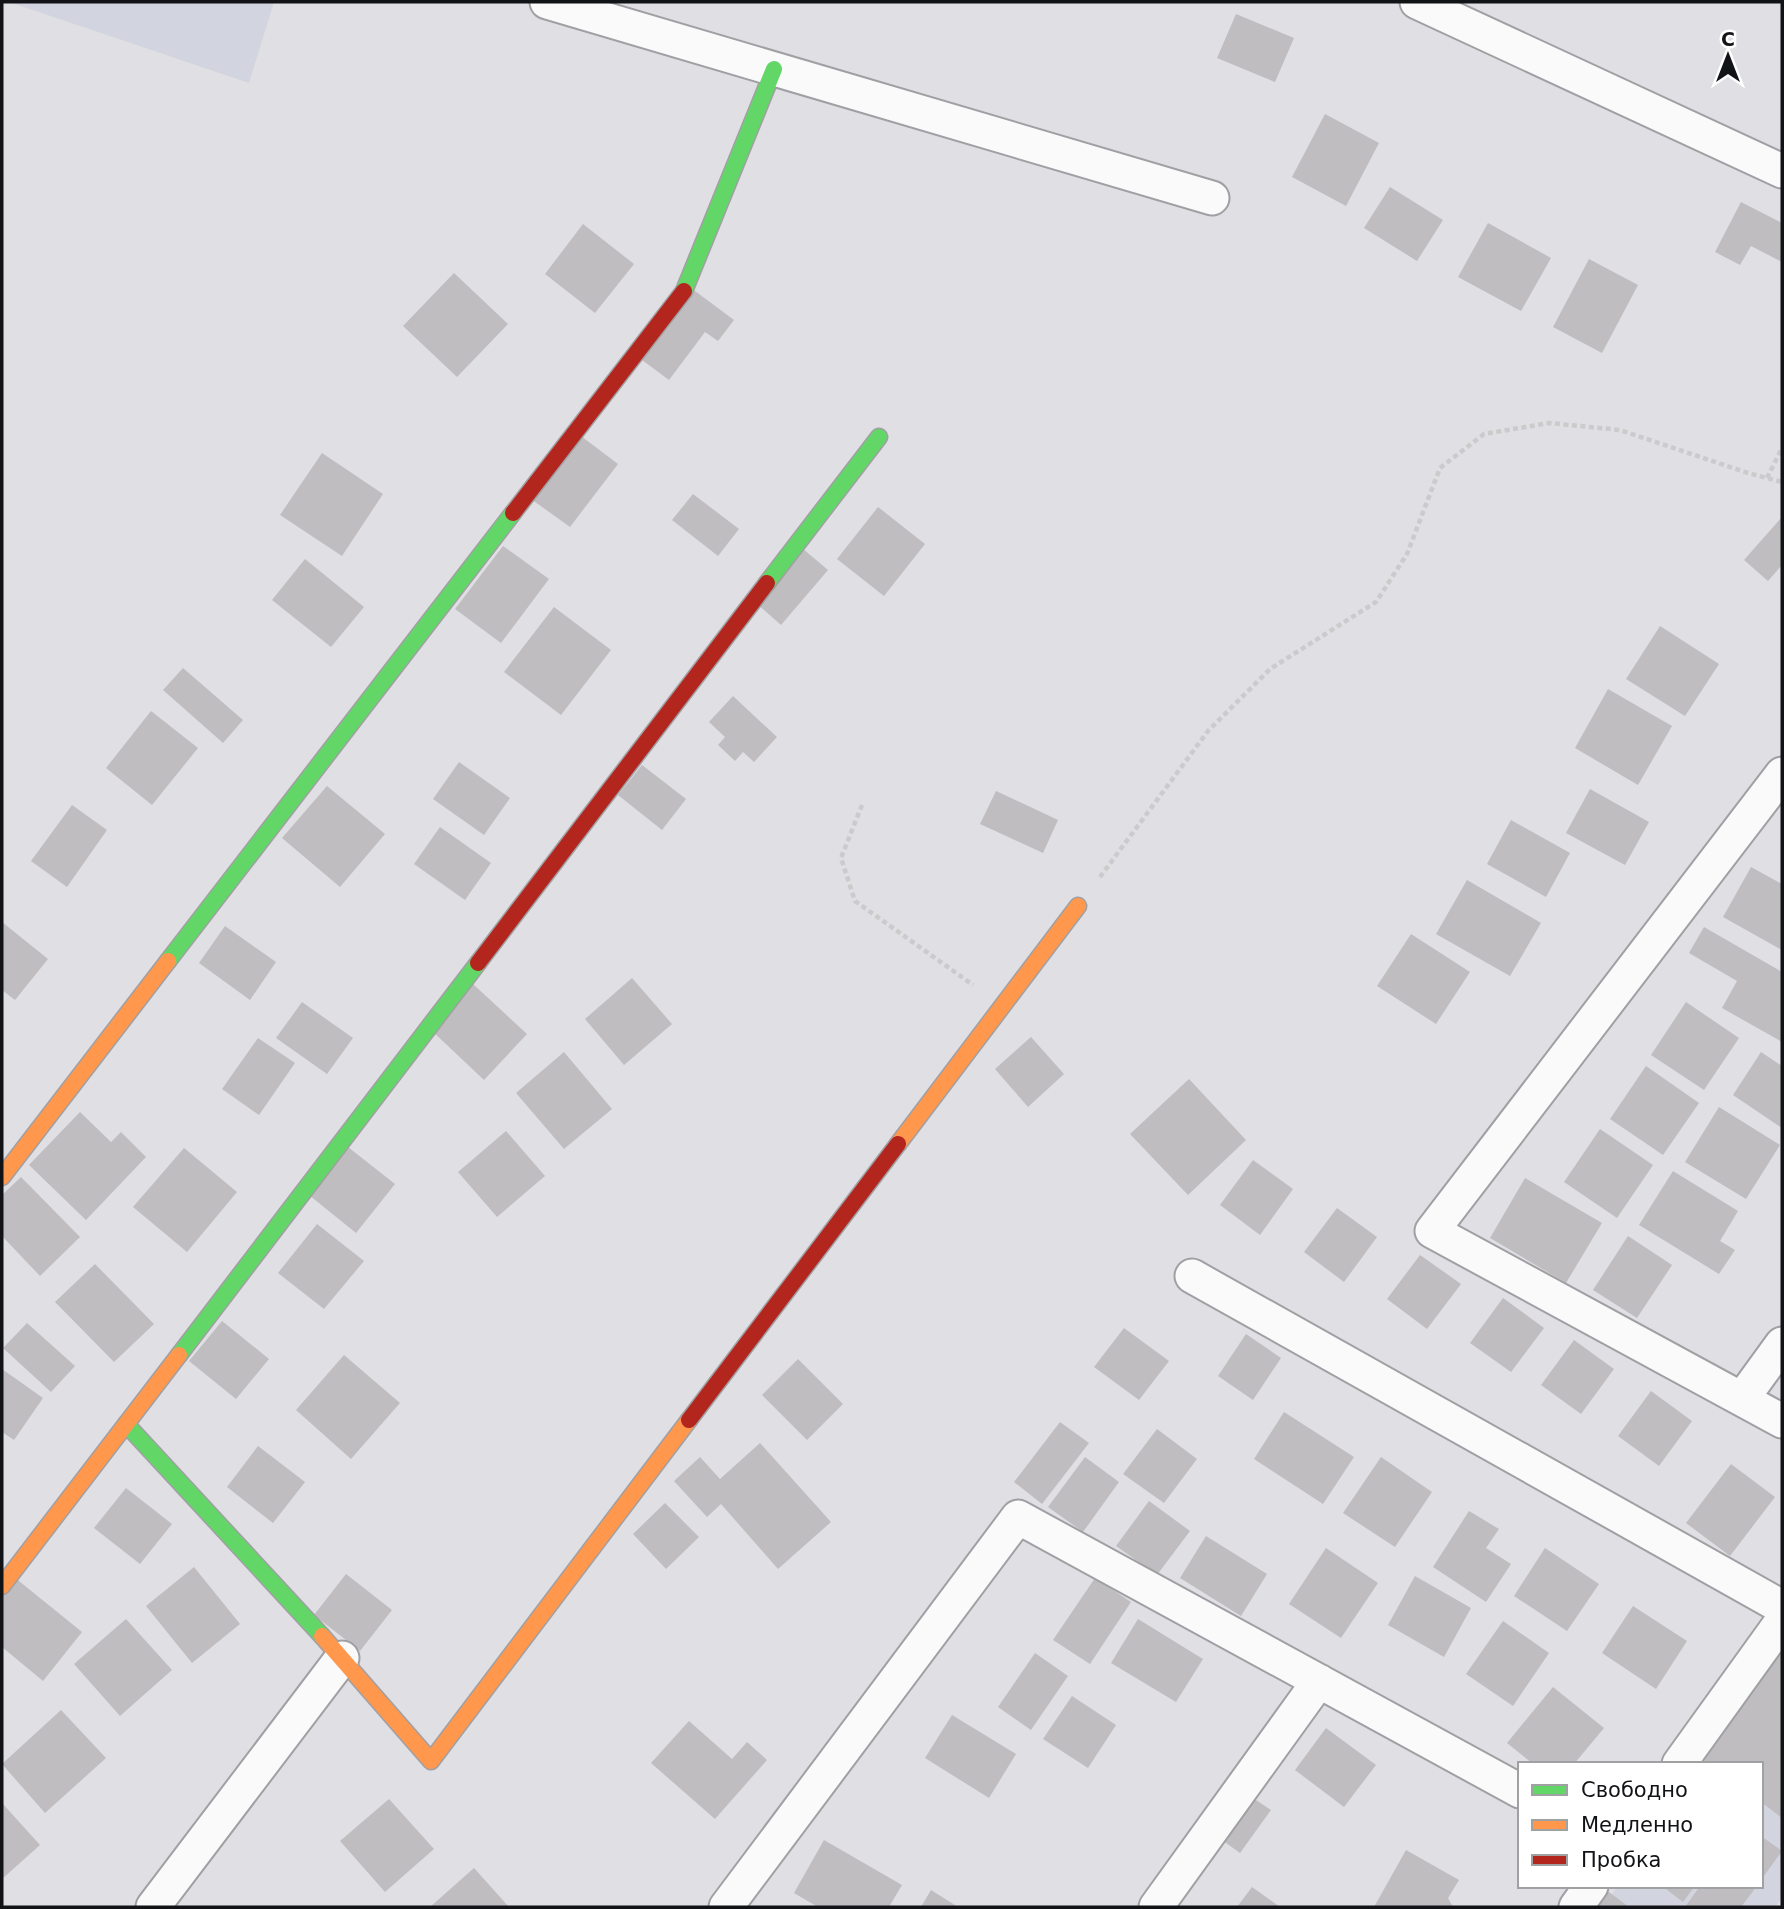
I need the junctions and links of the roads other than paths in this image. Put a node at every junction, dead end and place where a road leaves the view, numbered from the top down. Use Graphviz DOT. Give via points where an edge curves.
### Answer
graph roads {
  1 [pos="547,2"];
  2 [pos="1417,2"];
  3 [pos="774,69"];
  4 [pos="1782,171"];
  5 [pos="1212,198"];
  6 [pos="879,437"];
  7 [pos="1782,774"];
  8 [pos="1078,905"];
  9 [pos="2,1178"];
  10 [pos="1192,1276"];
  11 [pos="1782,1344"];
  12 [pos="1742,1399"];
  13 [pos="1782,1420"];
  14 [pos="126,1424"];
  15 [pos="2,1586"];
  16 [pos="1782,1607"];
  17 [pos="1782,1621"];
  18 [pos="342,1658"];
  19 [pos="1319,1681"];
  20 [pos="1680,1762"];
  21 [pos="1518,1790"];
  22 [pos="1590,1888"];
  23 [pos="153,1907"];
  24 [pos="726,1907"];
  25 [pos="1156,1907"];
  26 [pos="1576,1907"];
  1 -- 3 [label="street"];
  2 -- 4 [label="street"];
  3 -- 5 [label="street"];
  3 -- 9 [label="street" via="685,289"];
  6 -- 14 [label="street"];
  7 -- 12 [label="street" via="1432,1231"];
  8 -- 18 [label="street" via="431,1761"];
  10 -- 16 [label="street"];
  11 -- 12 [label="street"];
  12 -- 13 [label="street"];
  14 -- 15 [label="street"];
  14 -- 18 [label="street"];
  17 -- 20 [label="street"];
  18 -- 23 [label="street"];
  19 -- 21 [label="street"];
  19 -- 24 [label="street" via="1017,1517"];
  19 -- 25 [label="street"];
  22 -- 26 [label="street"];
}
